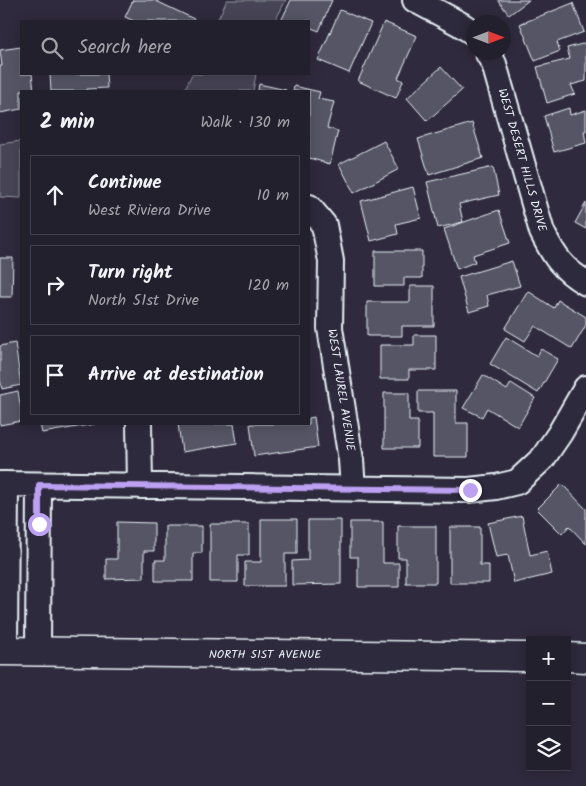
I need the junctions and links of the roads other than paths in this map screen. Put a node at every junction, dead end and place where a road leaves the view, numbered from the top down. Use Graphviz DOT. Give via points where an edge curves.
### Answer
graph roads {
  1 [pos="415,0"];
  2 [pos="466,28"];
  3 [pos="492,60"];
  4 [pos="310,208"];
  5 [pos="586,283"];
  6 [pos="586,388"];
  7 [pos="139,425"];
  8 [pos="3,484"];
  9 [pos="39,485"];
  10 [pos="140,486"];
  11 [pos="353,489"];
  12 [pos="3,651"];
  13 [pos="38,652"];
  14 [pos="526,657"];
  15 [pos="571,657"];
  16 [pos="586,658"];
  1 -- 2 [label="street"];
  3 -- 5 [label="street, WEST DESERT HILLS DRIVE" via="542,232 555,258"];
  4 -- 11 [label="street, WEST LAUREL AVENUE" via="324,225 331,261 330,328"];
  6 -- 11 [label="street" via="543,458 517,482 470,490"];
  7 -- 10 [label="street"];
  8 -- 9 [label="street"];
  8 -- 12 [label="street"];
  9 -- 10 [label="street"];
  9 -- 13 [label="street"];
  10 -- 11 [label="street"];
  12 -- 13 [label="main road, NORTH 51ST AVENUE"];
  13 -- 14 [label="main road, NORTH 51ST AVENUE"];
  15 -- 16 [label="main road"];
}
